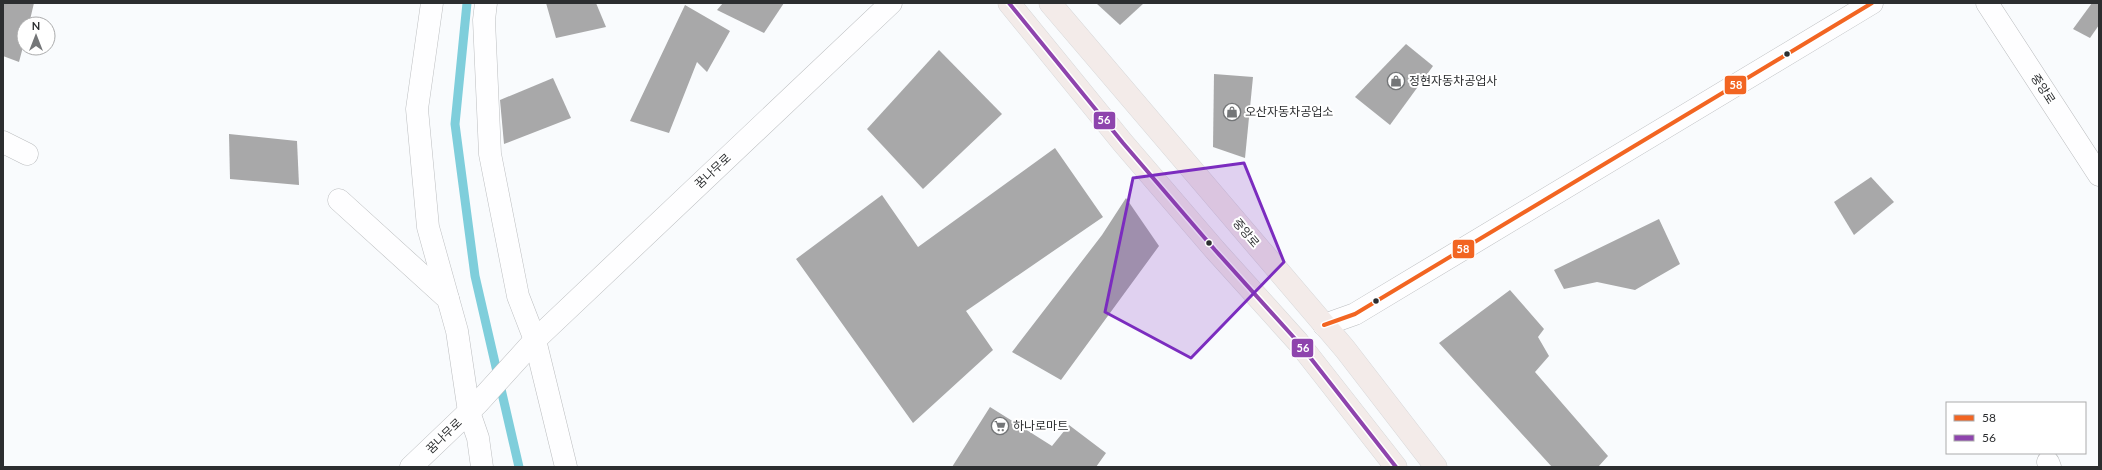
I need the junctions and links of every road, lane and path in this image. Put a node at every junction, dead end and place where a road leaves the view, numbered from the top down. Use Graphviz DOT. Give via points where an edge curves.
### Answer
graph roads {
  1 [pos="432,3"];
  2 [pos="486,3"];
  3 [pos="891,3"];
  4 [pos="1009,3"];
  5 [pos="1050,3"];
  6 [pos="1872,3"];
  7 [pos="1987,3"];
  8 [pos="3,142"];
  9 [pos="27,154"];
  10 [pos="2099,175"];
  11 [pos="339,200"];
  12 [pos="448,299"];
  13 [pos="1324,325"];
  14 [pos="535,340"];
  15 [pos="473,408"];
  16 [pos="411,467"];
  17 [pos="482,467"];
  18 [pos="566,467"];
  19 [pos="1396,467"];
  20 [pos="1436,467"];
  1 -- 12 [label="street" via="417,110 428,227"];
  2 -- 14 [label="street" via="484,20 490,154 518,296"];
  3 -- 14 [label="street, 꿈나무로"];
  4 -- 19 [label="main road" via="1123,144 1303,347"];
  5 -- 13 [label="main road, 중앙로"];
  6 -- 13 [label="street" via="1355,314"];
  7 -- 10 [label="street, 중앙로"];
  8 -- 9 [label="street"];
  11 -- 12 [label="street"];
  12 -- 15 [label="street"];
  13 -- 20 [label="main road, 중앙로"];
  14 -- 15 [label="street, 꿈나무로"];
  14 -- 18 [label="street"];
  15 -- 16 [label="street, 꿈나무로"];
  15 -- 17 [label="street"];
}
